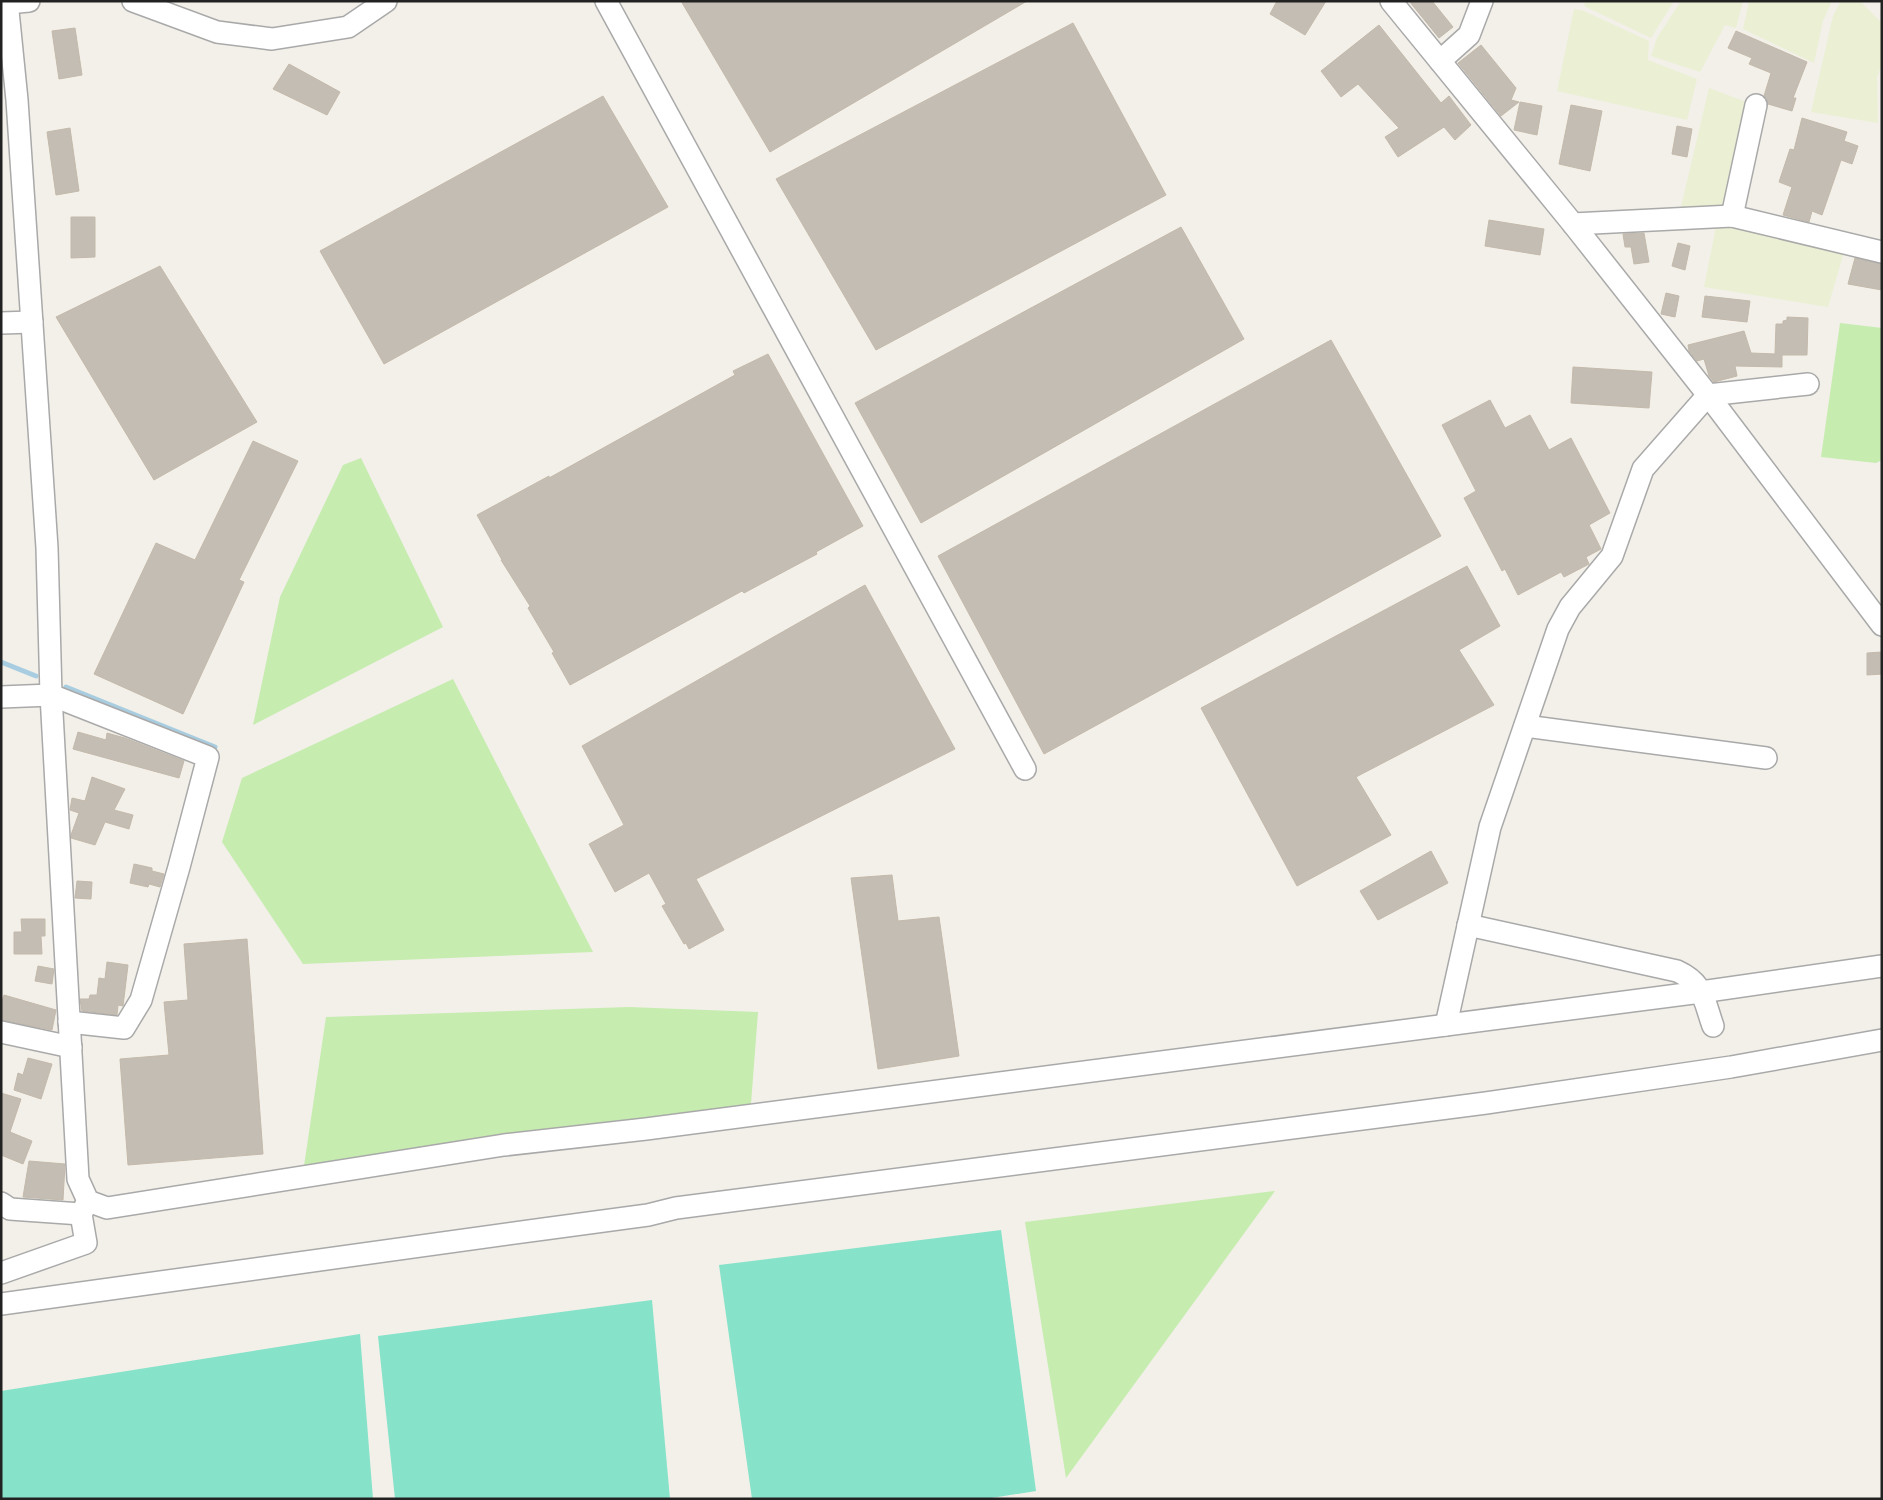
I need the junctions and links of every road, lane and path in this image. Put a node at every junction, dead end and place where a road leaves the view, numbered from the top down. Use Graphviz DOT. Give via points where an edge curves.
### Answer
graph roads {
  1 [pos="29,1"];
  2 [pos="133,1"];
  3 [pos="386,1"];
  4 [pos="606,1"];
  5 [pos="1391,1"];
  6 [pos="1482,1"];
  7 [pos="7,2"];
  8 [pos="1440,61"];
  9 [pos="9,100"];
  10 [pos="1756,104"];
  11 [pos="1732,216"];
  12 [pos="1573,224"];
  13 [pos="1882,252"];
  14 [pos="1,322"];
  15 [pos="32,322"];
  16 [pos="1808,384"];
  17 [pos="1708,395"];
  18 [pos="1882,625"];
  19 [pos="51,695"];
  20 [pos="1,697"];
  21 [pos="1525,726"];
  22 [pos="1766,758"];
  23 [pos="1025,769"];
  24 [pos="1468,925"];
  25 [pos="1882,966"];
  26 [pos="1701,992"];
  27 [pos="69,1022"];
  28 [pos="1446,1025"];
  29 [pos="1713,1026"];
  30 [pos="1,1032"];
  31 [pos="1882,1040"];
  32 [pos="71,1047"];
  33 [pos="1,1203"];
  34 [pos="85,1207"];
  35 [pos="1,1273"];
  36 [pos="1,1304"];
  1 -- 7 [label="street"];
  2 -- 3 [label="street" via="217,32 272,39 348,26"];
  4 -- 23 [label="street"];
  5 -- 8 [label="street"];
  6 -- 8 [label="street" via="1469,34"];
  7 -- 9 [label="street"];
  8 -- 12 [label="street"];
  9 -- 15 [label="street"];
  10 -- 11 [label="street"];
  11 -- 12 [label="street"];
  11 -- 13 [label="street"];
  12 -- 17 [label="street"];
  14 -- 15 [label="street"];
  15 -- 19 [label="street" via="47,548"];
  16 -- 17 [label="street"];
  17 -- 18 [label="street"];
  17 -- 21 [label="street" via="1643,469 1612,556 1570,607 1558,629"];
  19 -- 20 [label="street"];
  19 -- 27 [label="street"];
  19 -- 27 [label="street" via="208,757 141,1000 124,1028"];
  21 -- 22 [label="street"];
  21 -- 24 [label="street" via="1490,827"];
  24 -- 26 [label="street" via="1677,971 1691,977"];
  24 -- 28 [label="street"];
  25 -- 26 [label="street"];
  26 -- 28 [label="street"];
  26 -- 29 [label="street"];
  27 -- 32 [label="street"];
  28 -- 34 [label="street" via="504,1145 107,1208"];
  30 -- 32 [label="street"];
  31 -- 36 [label="street" via="1731,1067 1496,1102 686,1207 563,1227"];
  32 -- 34 [label="street" via="78,1179"];
  33 -- 34 [label="street" via="10,1209"];
  34 -- 35 [label="street" via="86,1242"];
}
